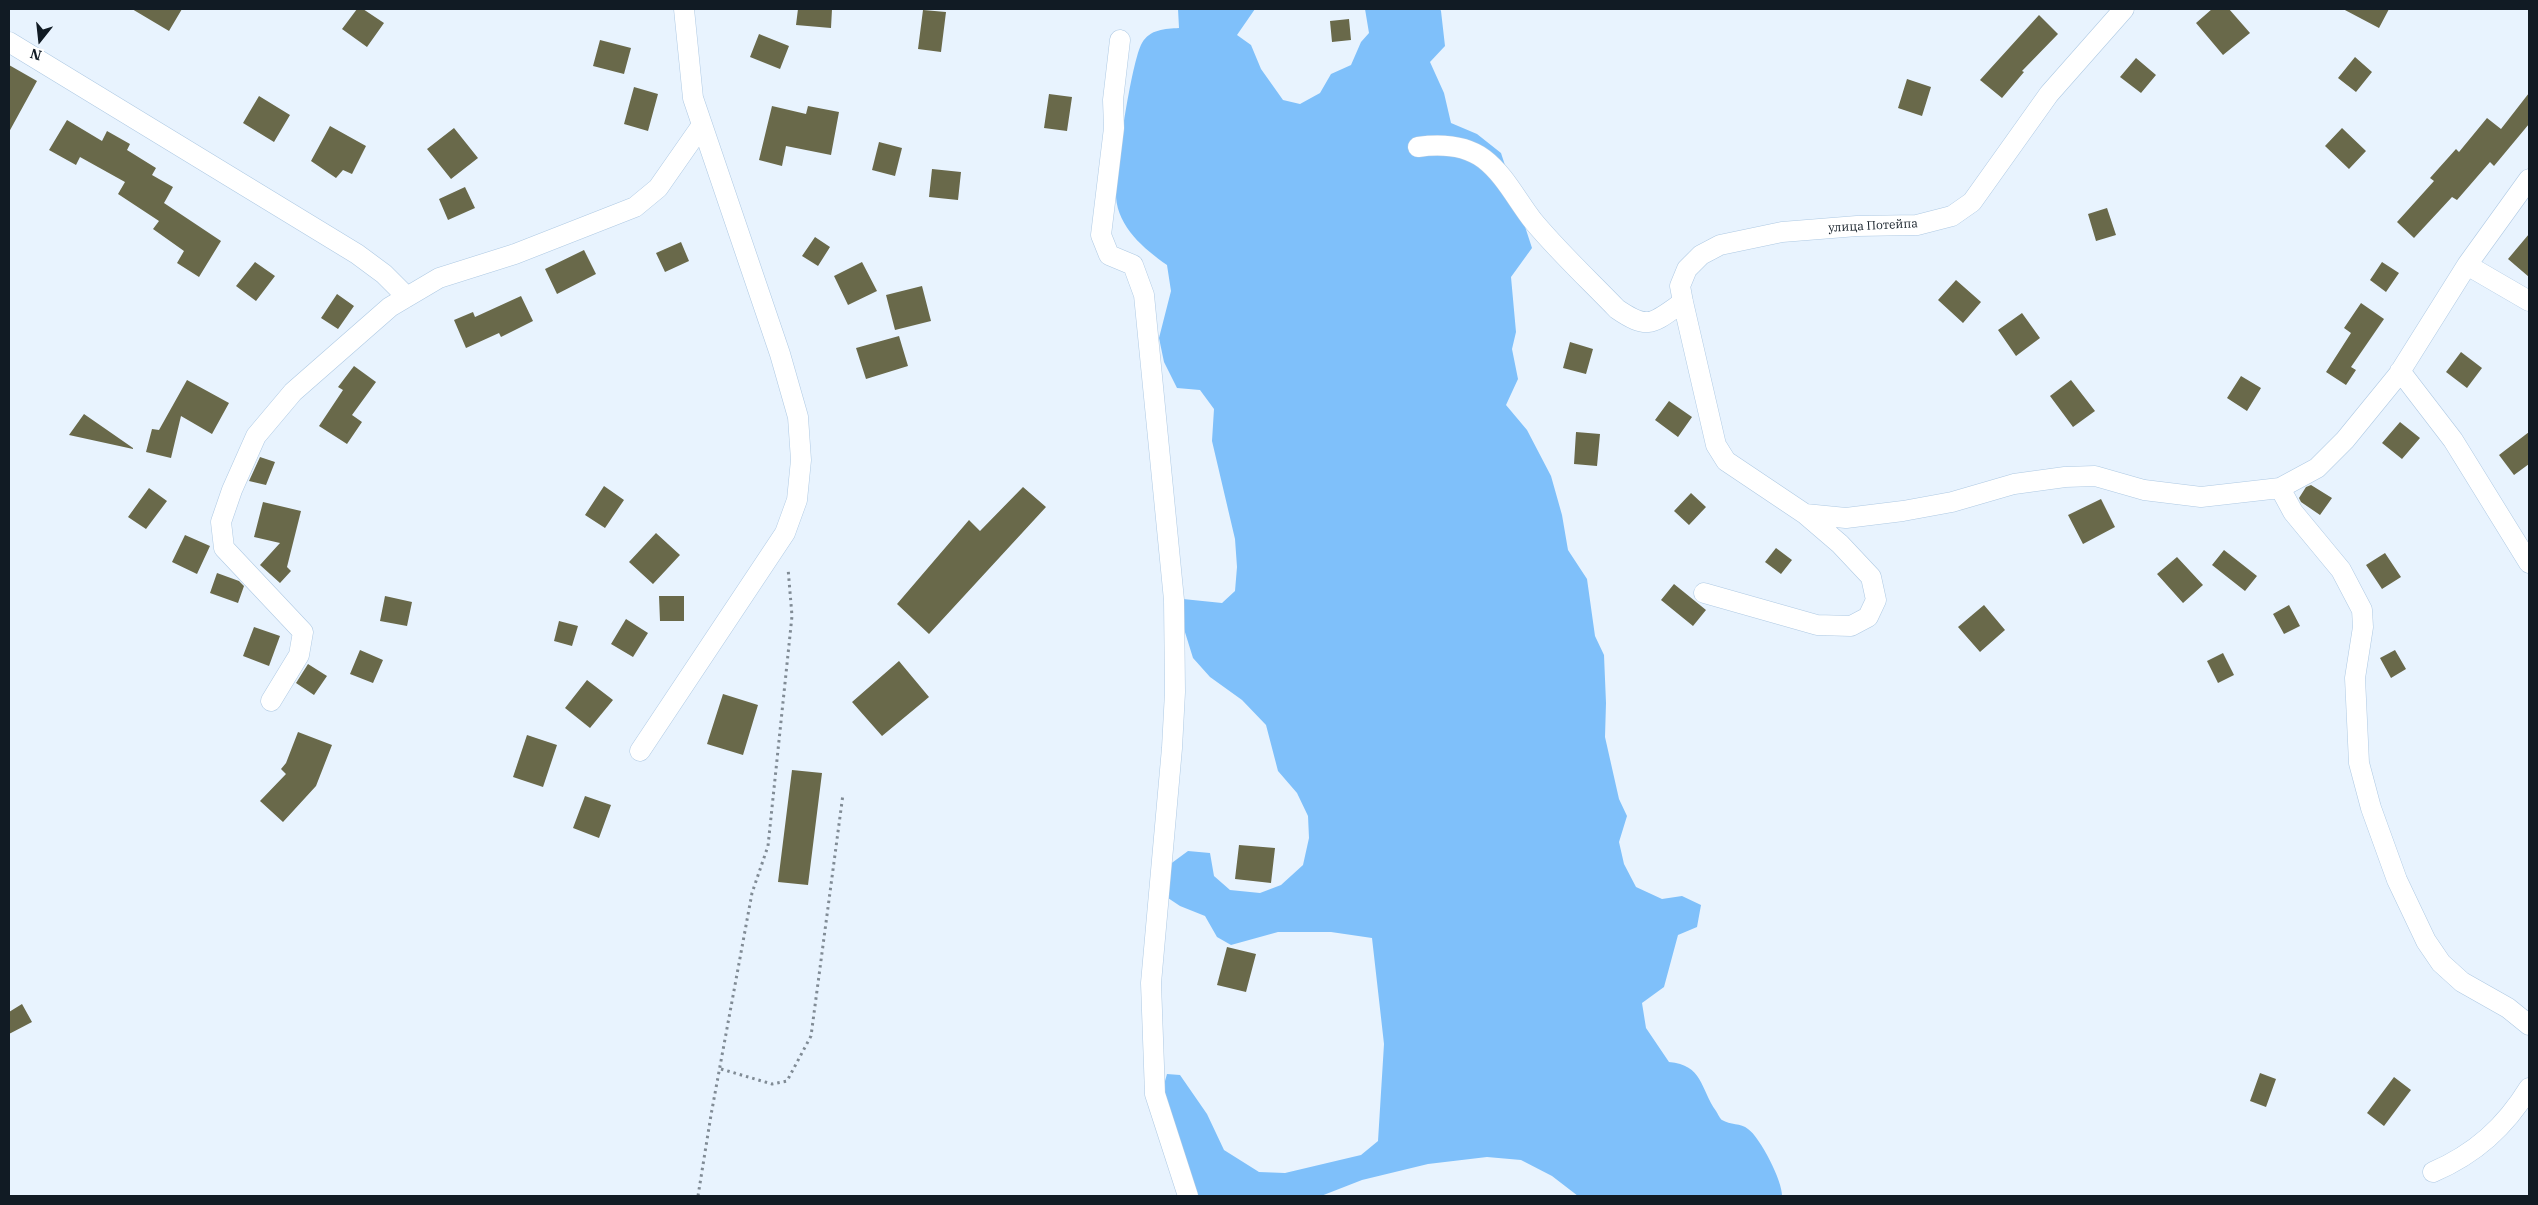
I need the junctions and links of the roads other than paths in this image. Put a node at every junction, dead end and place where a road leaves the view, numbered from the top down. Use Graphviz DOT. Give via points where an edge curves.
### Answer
graph roads {
  1 [pos="684,9"];
  2 [pos="2124,9"];
  3 [pos="1120,40"];
  4 [pos="9,42"];
  5 [pos="702,125"];
  6 [pos="1418,148"];
  7 [pos="2529,180"];
  8 [pos="2468,265"];
  9 [pos="407,297"];
  10 [pos="2529,300"];
  11 [pos="1683,302"];
  12 [pos="2400,371"];
  13 [pos="2280,488"];
  14 [pos="1805,514"];
  15 [pos="2529,563"];
  16 [pos="1704,593"];
  17 [pos="271,701"];
  18 [pos="640,751"];
  19 [pos="2529,1024"];
  20 [pos="2529,1088"];
  21 [pos="2433,1172"];
  22 [pos="1188,1196"];
  1 -- 5 [label="street" via="694,98"];
  2 -- 11 [label="street, улица Потейпа" via="2049,94 1972,202 1952,216 1917,225 1782,232 1720,244 1701,255 1687,269 1680,286"];
  3 -- 22 [label="street" via="1113,100 1114,128 1100,235 1110,255 1133,264 1144,295 1173,590 1175,692 1172,748 1151,983 1154,1094"];
  4 -- 9 [label="street" via="357,254"];
  5 -- 9 [label="street" via="658,188 635,207 515,254 439,278"];
  5 -- 18 [label="street" via="780,354 798,417 801,460 797,500 785,533"];
  6 -- 11 [label="street" via="1438,145 1461,148 1484,159 1548,239 1629,318 1644,323 1657,320"];
  7 -- 8 [label="street"];
  8 -- 10 [label="street"];
  8 -- 12 [label="street"];
  9 -- 17 [label="street" via="390,307 293,392 256,436 221,522 224,548 303,632 299,655"];
  11 -- 14 [label="street, улица Потейпа" via="1716,445 1726,461"];
  12 -- 13 [label="street" via="2345,440 2317,468"];
  12 -- 15 [label="street" via="2453,440"];
  13 -- 14 [label="street" via="2201,497 2144,490 2095,476 2065,477 2014,484 1952,502 1903,511 1846,518"];
  13 -- 19 [label="street" via="2293,512 2341,570 2362,610 2363,627 2355,678 2359,763 2397,880 2426,941 2441,963 2462,982"];
  14 -- 16 [label="street, улица Потейпа" via="1871,577 1876,600 1868,617 1851,626 1817,625"];
  20 -- 21 [label="street" via="2517,1108 2485,1142 2457,1162"];
}
